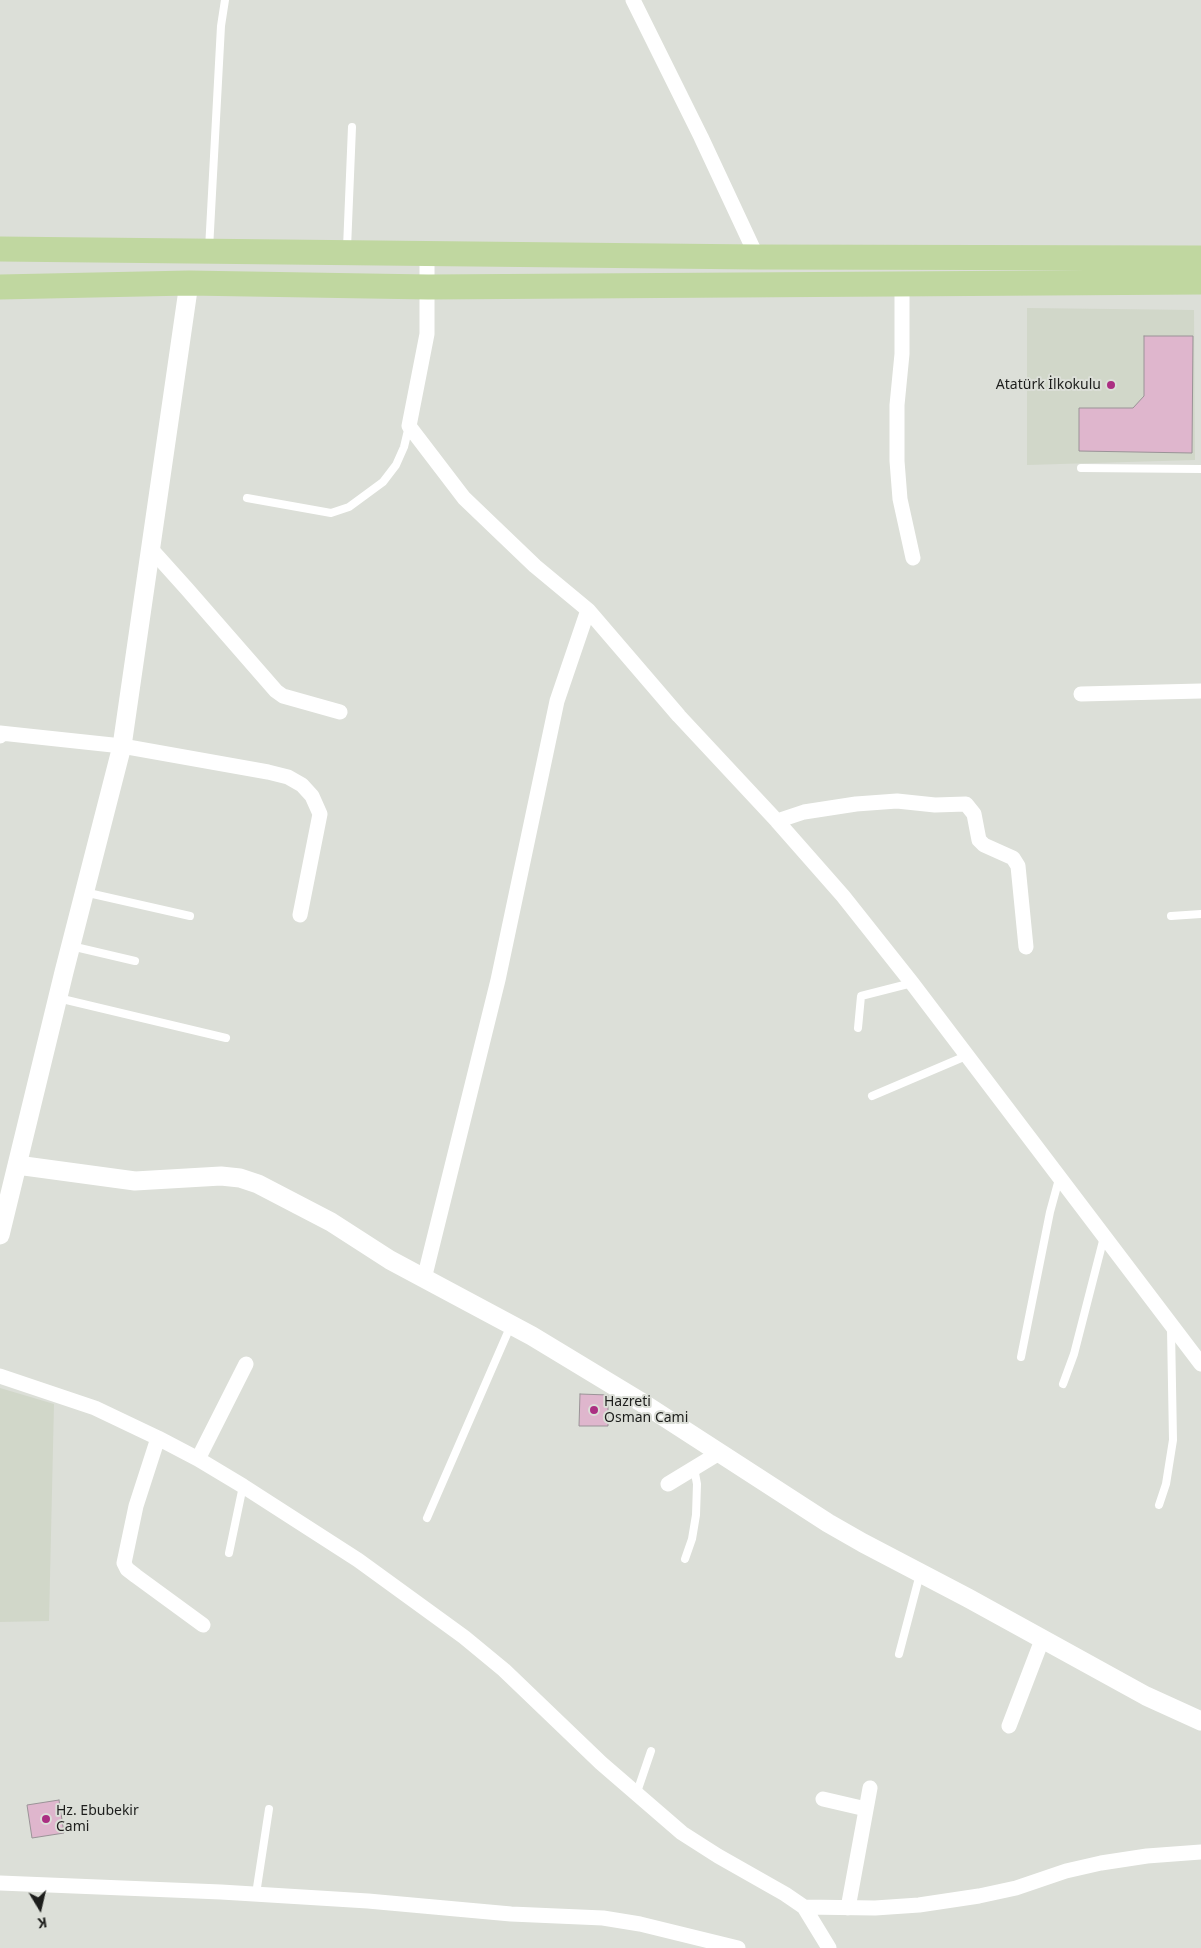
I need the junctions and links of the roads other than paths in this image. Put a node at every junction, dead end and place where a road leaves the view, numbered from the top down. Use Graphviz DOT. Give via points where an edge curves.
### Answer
graph roads {
  1 [pos="225,0"];
  2 [pos="633,0"];
  3 [pos="352,127"];
  4 [pos="0,249"];
  5 [pos="209,251"];
  6 [pos="346,253"];
  7 [pos="427,253"];
  8 [pos="756,257"];
  9 [pos="1201,258"];
  10 [pos="1201,282"];
  11 [pos="189,283"];
  12 [pos="902,284"];
  13 [pos="0,287"];
  14 [pos="428,287"];
  15 [pos="409,426"];
  16 [pos="1081,468"];
  17 [pos="1201,469"];
  18 [pos="247,498"];
  19 [pos="151,549"];
  20 [pos="913,558"];
  21 [pos="588,610"];
  22 [pos="1201,691"];
  23 [pos="1081,694"];
  24 [pos="340,712"];
  25 [pos="0,736"];
  26 [pos="122,746"];
  27 [pos="777,821"];
  28 [pos="84,892"];
  29 [pos="1201,914"];
  30 [pos="300,915"];
  31 [pos="190,916"];
  32 [pos="1171,916"];
  33 [pos="70,946"];
  34 [pos="1026,947"];
  35 [pos="135,961"];
  36 [pos="912,983"];
  37 [pos="58,998"];
  38 [pos="858,1028"];
  39 [pos="226,1038"];
  40 [pos="966,1056"];
  41 [pos="872,1096"];
  42 [pos="17,1165"];
  43 [pos="1059,1178"];
  44 [pos="0,1235"];
  45 [pos="1104,1236"];
  46 [pos="424,1279"];
  47 [pos="1171,1324"];
  48 [pos="511,1325"];
  49 [pos="1021,1357"];
  50 [pos="246,1364"];
  51 [pos="1201,1364"];
  52 [pos="0,1376"];
  53 [pos="1062,1384"];
  54 [pos="158,1438"];
  55 [pos="719,1452"];
  56 [pos="198,1459"];
  57 [pos="694,1468"];
  58 [pos="668,1484"];
  59 [pos="243,1486"];
  60 [pos="1159,1505"];
  61 [pos="428,1518"];
  62 [pos="229,1553"];
  63 [pos="685,1558"];
  64 [pos="920,1573"];
  65 [pos="203,1624"];
  66 [pos="1042,1640"];
  67 [pos="900,1654"];
  68 [pos="1201,1721"];
  69 [pos="1009,1726"];
  70 [pos="651,1751"];
  71 [pos="870,1788"];
  72 [pos="636,1795"];
  73 [pos="823,1799"];
  74 [pos="268,1809"];
  75 [pos="866,1809"];
  76 [pos="1201,1852"];
  77 [pos="0,1883"];
  78 [pos="256,1894"];
  79 [pos="804,1907"];
  80 [pos="848,1908"];
  81 [pos="738,1948"];
  82 [pos="829,1948"];
  1 -- 5 [label="lane"];
  2 -- 8 [label="street"];
  3 -- 6 [label="lane"];
  4 -- 5 [label="highway"];
  5 -- 6 [label="highway"];
  6 -- 7 [label="highway"];
  7 -- 8 [label="highway"];
  7 -- 14 [label="street"];
  8 -- 9 [label="highway"];
  10 -- 12 [label="highway"];
  11 -- 13 [label="highway"];
  11 -- 14 [label="highway"];
  11 -- 19 [label="street"];
  12 -- 14 [label="highway"];
  12 -- 20 [label="street" via="896,461"];
  14 -- 15 [label="street" via="427,334"];
  15 -- 18 [label="lane" via="396,465 383,482 349,507 331,513"];
  15 -- 21 [label="street" via="464,498 535,566"];
  16 -- 17 [label="lane"];
  19 -- 24 [label="street" via="276,691 283,696"];
  19 -- 26 [label="street"];
  21 -- 27 [label="street" via="679,716"];
  21 -- 46 [label="street" via="557,701 498,980"];
  22 -- 23 [label="street"];
  25 -- 26 [label="street" via="0,733"];
  26 -- 28 [label="street"];
  26 -- 30 [label="street" via="268,772 302,785 312,796 320,814"];
  27 -- 34 [label="street" via="804,812 856,804 897,801 966,804 974,814 979,840 1013,858 1018,866"];
  27 -- 36 [label="street" via="843,896"];
  28 -- 31 [label="lane"];
  28 -- 33 [label="street"];
  29 -- 32 [label="lane"];
  33 -- 35 [label="lane"];
  33 -- 37 [label="street"];
  36 -- 38 [label="lane" via="861,996"];
  36 -- 40 [label="street"];
  37 -- 39 [label="lane"];
  37 -- 42 [label="street"];
  40 -- 41 [label="lane"];
  40 -- 43 [label="street"];
  42 -- 44 [label="street"];
  42 -- 46 [label="street" via="135,1181 221,1176 240,1178 331,1222"];
  43 -- 45 [label="street"];
  43 -- 49 [label="lane"];
  45 -- 47 [label="street"];
  45 -- 53 [label="lane" via="1074,1354"];
  46 -- 48 [label="street"];
  47 -- 51 [label="street"];
  47 -- 60 [label="lane" via="1173,1440"];
  48 -- 55 [label="street"];
  48 -- 61 [label="lane"];
  50 -- 56 [label="street"];
  52 -- 54 [label="street" via="95,1408"];
  54 -- 56 [label="street"];
  54 -- 65 [label="street" via="136,1506 124,1564"];
  55 -- 57 [label="street"];
  55 -- 64 [label="street" via="828,1523"];
  56 -- 59 [label="street"];
  57 -- 58 [label="street"];
  57 -- 63 [label="lane" via="696,1515"];
  59 -- 62 [label="lane"];
  59 -- 72 [label="street" via="358,1560 464,1637 504,1670"];
  64 -- 66 [label="street"];
  64 -- 67 [label="lane"];
  66 -- 68 [label="street" via="1146,1696"];
  66 -- 69 [label="street"];
  70 -- 72 [label="lane"];
  71 -- 75 [label="street"];
  72 -- 79 [label="street" via="682,1833"];
  73 -- 75 [label="street"];
  74 -- 78 [label="lane"];
  75 -- 80 [label="street"];
  76 -- 80 [label="street" via="1101,1863 980,1896 919,1905"];
  77 -- 78 [label="street"];
  78 -- 81 [label="street" via="603,1918"];
  79 -- 80 [label="street"];
  79 -- 82 [label="street"];
}
